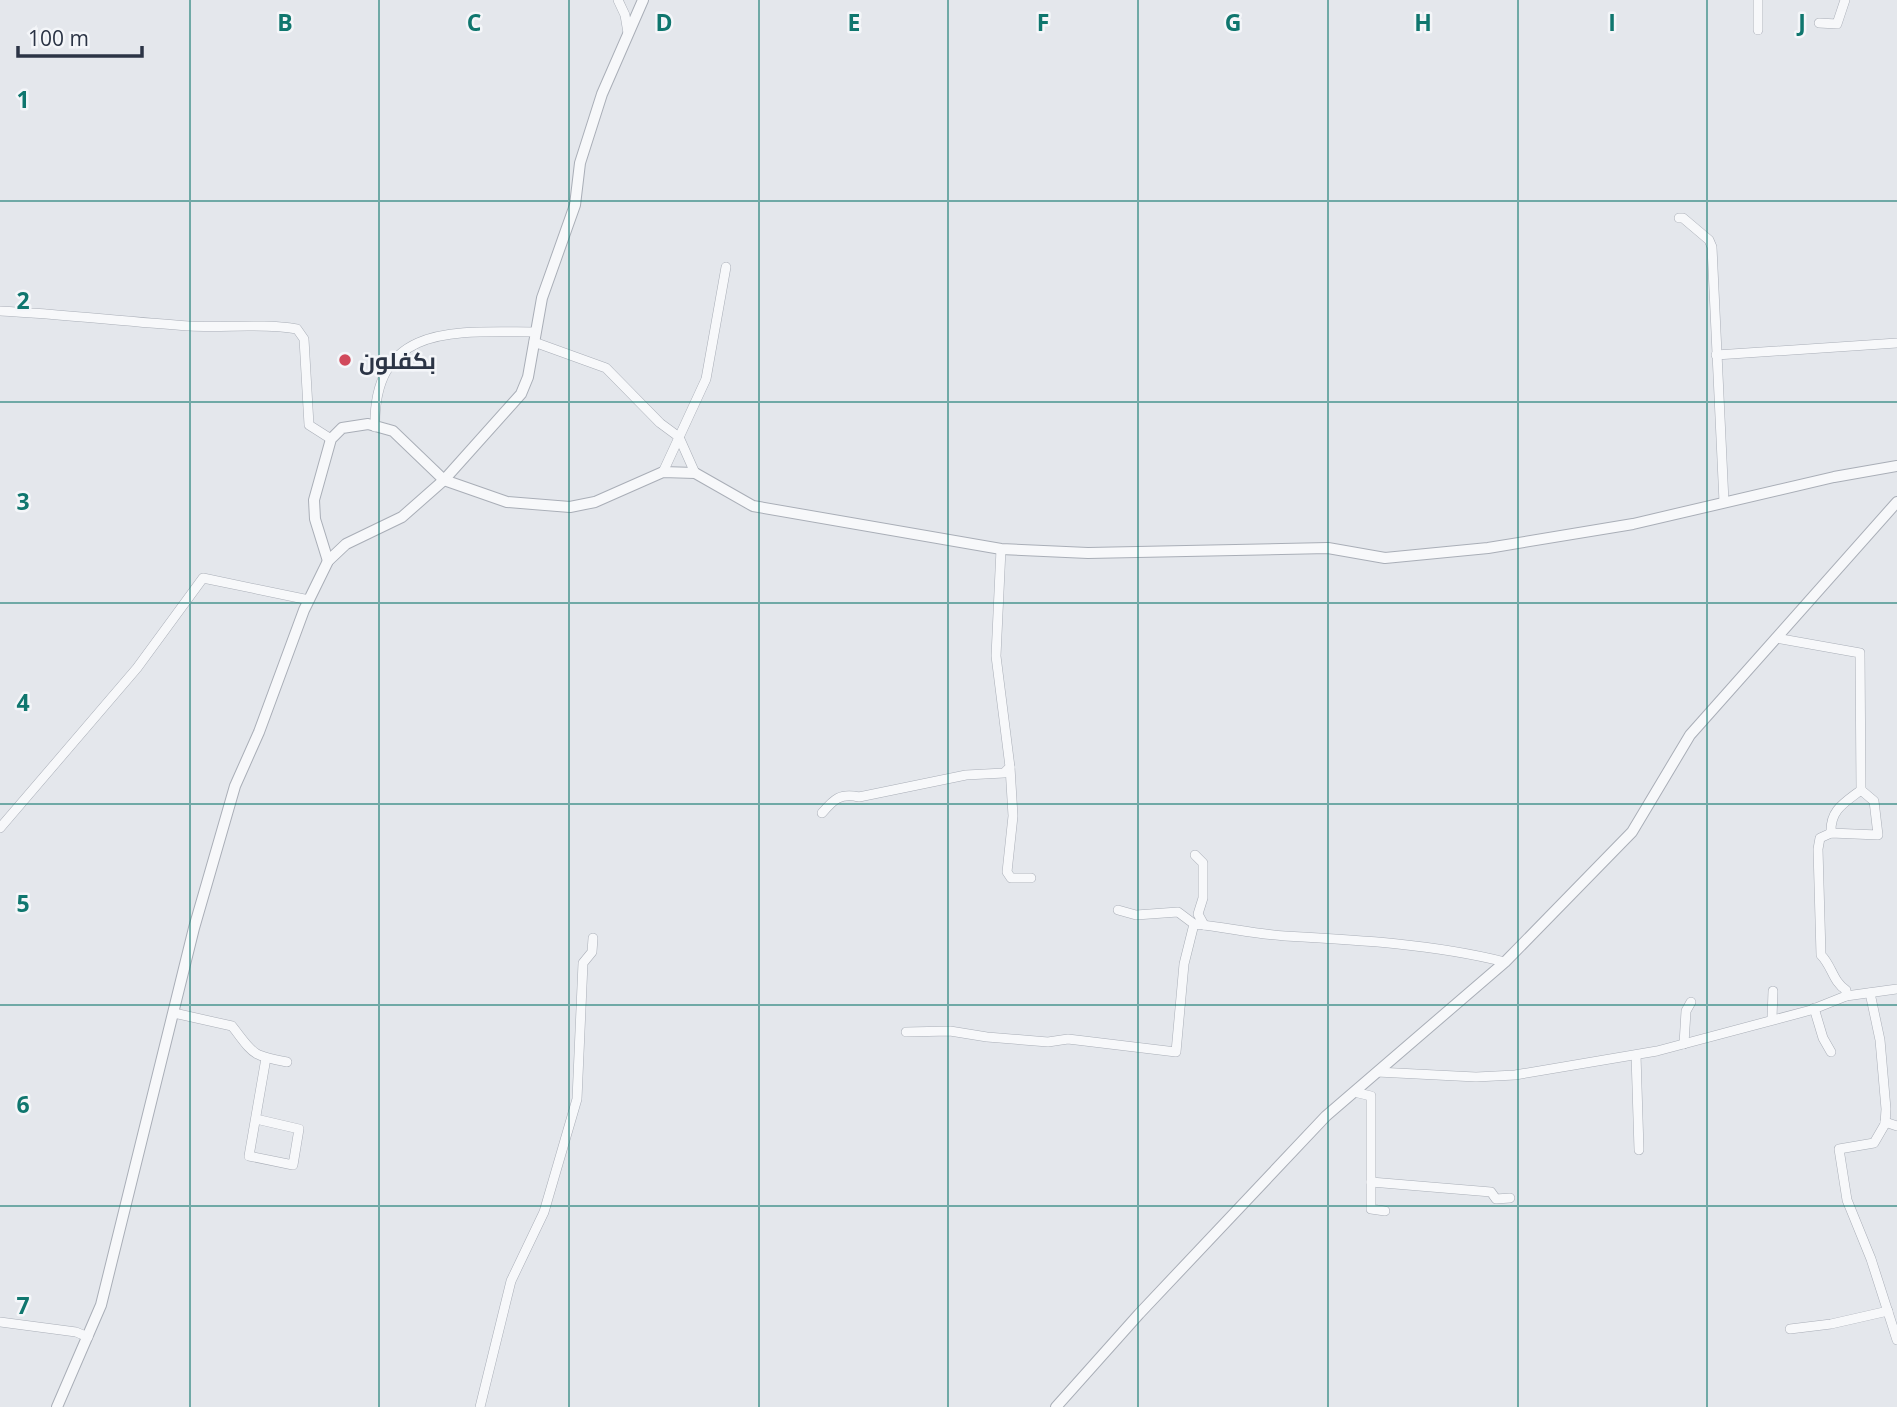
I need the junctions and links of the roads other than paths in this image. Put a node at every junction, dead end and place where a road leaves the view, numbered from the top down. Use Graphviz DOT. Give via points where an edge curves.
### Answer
graph roads {
  1 [pos="618,0"];
  2 [pos="643,0"];
  3 [pos="1758,0"];
  4 [pos="1845,0"];
  5 [pos="1819,23"];
  6 [pos="1758,30"];
  7 [pos="628,33"];
  8 [pos="1679,219"];
  9 [pos="726,267"];
  10 [pos="0,311"];
  11 [pos="534,337"];
  12 [pos="1897,343"];
  13 [pos="1716,355"];
  14 [pos="375,427"];
  15 [pos="679,437"];
  16 [pos="331,439"];
  17 [pos="1897,466"];
  18 [pos="663,472"];
  19 [pos="695,473"];
  20 [pos="444,480"];
  21 [pos="1724,502"];
  22 [pos="1897,502"];
  23 [pos="1001,548"];
  24 [pos="328,561"];
  25 [pos="309,600"];
  26 [pos="1776,638"];
  27 [pos="1010,767"];
  28 [pos="1861,790"];
  29 [pos="822,813"];
  30 [pos="0,828"];
  31 [pos="1831,833"];
  32 [pos="1195,855"];
  33 [pos="1031,878"];
  34 [pos="1118,910"];
  35 [pos="1199,925"];
  36 [pos="593,938"];
  37 [pos="1505,962"];
  38 [pos="1897,989"];
  39 [pos="1773,991"];
  40 [pos="1870,993"];
  41 [pos="1846,996"];
  42 [pos="1691,1002"];
  43 [pos="1814,1008"];
  44 [pos="174,1013"];
  45 [pos="1772,1018"];
  46 [pos="906,1032"];
  47 [pos="1685,1044"];
  48 [pos="1831,1052"];
  49 [pos="1636,1055"];
  50 [pos="267,1058"];
  51 [pos="287,1062"];
  52 [pos="1377,1072"];
  53 [pos="1354,1092"];
  54 [pos="256,1119"];
  55 [pos="1885,1122"];
  56 [pos="1897,1126"];
  57 [pos="1639,1150"];
  58 [pos="1371,1182"];
  59 [pos="1510,1198"];
  60 [pos="1385,1211"];
  61 [pos="1888,1311"];
  62 [pos="0,1322"];
  63 [pos="1790,1329"];
  64 [pos="88,1337"];
  65 [pos="1897,1340"];
  66 [pos="57,1407"];
  67 [pos="480,1407"];
  68 [pos="1056,1407"];
  1 -- 7 [label="street"];
  2 -- 7 [label="street"];
  3 -- 6 [label="street"];
  4 -- 5 [label="street" via="1838,24"];
  7 -- 11 [label="street" via="580,163 575,205 542,298"];
  8 -- 13 [label="street" via="1712,247"];
  9 -- 15 [label="street" via="705,380"];
  10 -- 16 [label="street" via="297,329 304,339 309,425"];
  11 -- 14 [label="street" via="443,335 400,350 379,389"];
  11 -- 15 [label="street" via="607,368"];
  11 -- 20 [label="street" via="521,394"];
  12 -- 13 [label="street"];
  13 -- 21 [label="street"];
  14 -- 16 [label="street" via="342,429"];
  14 -- 20 [label="street" via="393,431"];
  15 -- 18 [label="street"];
  15 -- 19 [label="street"];
  16 -- 24 [label="street" via="314,500"];
  17 -- 21 [label="street"];
  18 -- 19 [label="street"];
  18 -- 20 [label="street" via="595,502 570,507 508,502"];
  19 -- 23 [label="street" via="752,506"];
  20 -- 24 [label="street" via="402,517 346,544"];
  21 -- 23 [label="street" via="1633,524 1488,548 1385,558 1328,548 1088,553"];
  22 -- 26 [label="street"];
  23 -- 27 [label="street" via="996,656"];
  24 -- 25 [label="street"];
  25 -- 30 [label="street" via="203,578 137,668"];
  25 -- 44 [label="street" via="235,786"];
  26 -- 28 [label="street" via="1860,653"];
  26 -- 37 [label="street" via="1690,736 1632,832"];
  27 -- 29 [label="street" via="1004,773 836,797"];
  27 -- 33 [label="street" via="1013,816 1007,872 1011,878"];
  28 -- 31 [label="street" via="1836,809"];
  28 -- 31 [label="street" via="1874,801 1878,835"];
  31 -- 41 [label="street" via="1820,838 1818,849 1821,955"];
  32 -- 35 [label="street" via="1203,863"];
  34 -- 35 [label="street" via="1136,915 1178,912"];
  35 -- 37 [label="street" via="1352,939"];
  35 -- 46 [label="street" via="1184,964 1176,1052 1068,1039 1048,1042 950,1031"];
  36 -- 67 [label="street" via="592,952 583,963 577,1098 544,1212 511,1281"];
  37 -- 52 [label="street"];
  38 -- 40 [label="street"];
  39 -- 45 [label="street"];
  40 -- 41 [label="street"];
  40 -- 55 [label="street" via="1880,1040"];
  41 -- 43 [label="street"];
  42 -- 47 [label="street" via="1686,1011"];
  43 -- 45 [label="street"];
  43 -- 48 [label="street"];
  44 -- 50 [label="street" via="232,1026 248,1050"];
  44 -- 64 [label="street" via="101,1305"];
  45 -- 47 [label="street"];
  47 -- 49 [label="street"];
  49 -- 52 [label="street" via="1515,1075"];
  49 -- 57 [label="street"];
  50 -- 51 [label="street"];
  50 -- 54 [label="street"];
  52 -- 53 [label="street"];
  53 -- 58 [label="street" via="1371,1096"];
  53 -- 68 [label="street" via="1299,1144"];
  54 -- 54 [label="street" via="249,1157 293,1165 299,1129"];
  55 -- 56 [label="street"];
  55 -- 61 [label="street" via="1874,1143 1839,1149 1847,1200"];
  58 -- 59 [label="street" via="1491,1192 1496,1199"];
  58 -- 60 [label="street" via="1371,1209"];
  61 -- 63 [label="street"];
  61 -- 65 [label="street"];
  62 -- 64 [label="street"];
  64 -- 66 [label="street"];
}
